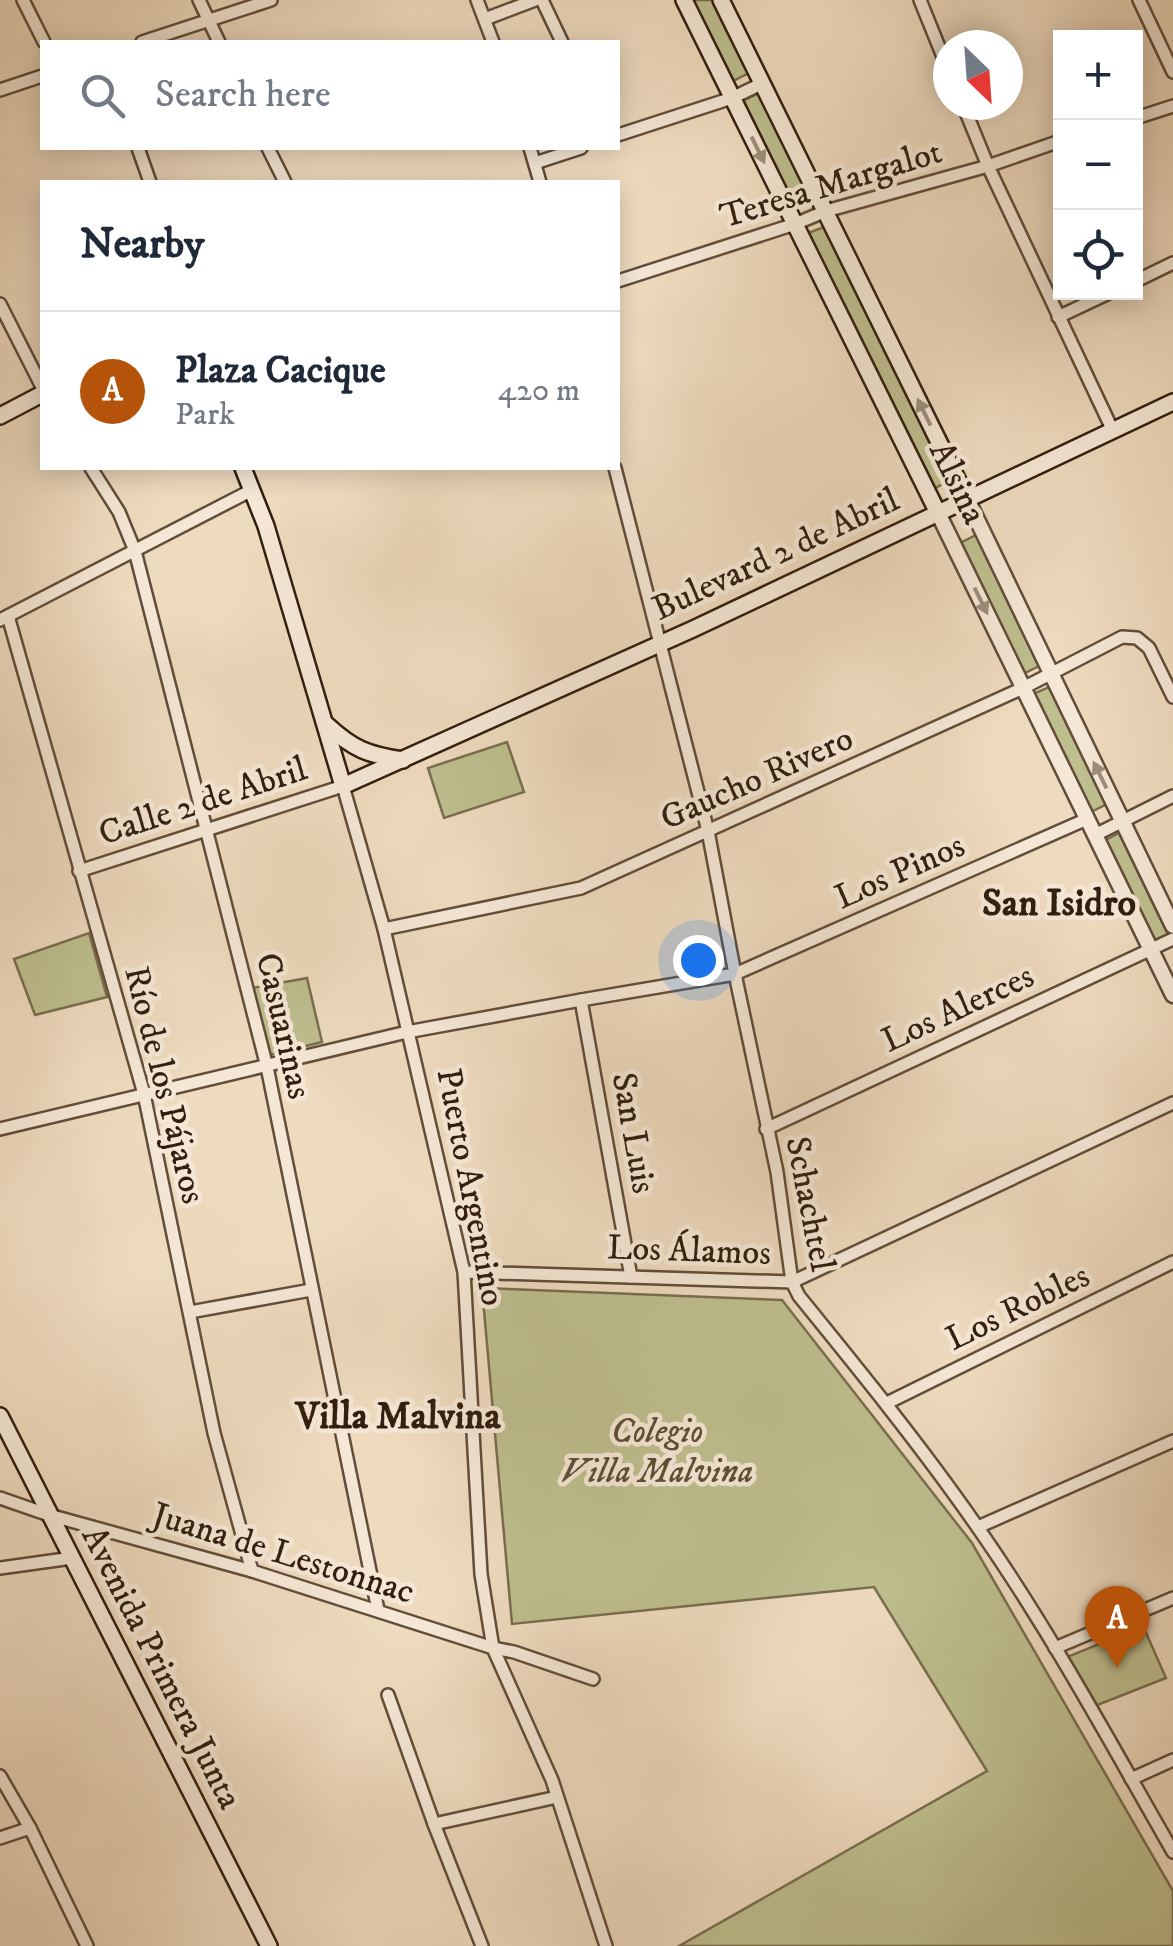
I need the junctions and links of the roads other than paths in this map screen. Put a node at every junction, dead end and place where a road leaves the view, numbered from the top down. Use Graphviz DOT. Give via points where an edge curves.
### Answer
graph roads {
  1 [pos="23,0"];
  2 [pos="199,0"];
  3 [pos="271,0"];
  4 [pos="477,0"];
  5 [pos="539,0"];
  6 [pos="684,0"];
  7 [pos="722,0"];
  8 [pos="920,0"];
  9 [pos="1138,0"];
  10 [pos="485,19"];
  11 [pos="209,21"];
  12 [pos="933,32"];
  13 [pos="43,40"];
  14 [pos="148,40"];
  15 [pos="218,40"];
  16 [pos="492,40"];
  17 [pos="561,40"];
  18 [pos="1173,72"];
  19 [pos="40,77"];
  20 [pos="763,83"];
  21 [pos="0,90"];
  22 [pos="732,98"];
  23 [pos="1173,106"];
  24 [pos="1143,116"];
  25 [pos="969,120"];
  26 [pos="620,134"];
  27 [pos="1053,143"];
  28 [pos="139,150"];
  29 [pos="269,150"];
  30 [pos="531,150"];
  31 [pos="574,150"];
  32 [pos="535,163"];
  33 [pos="988,166"];
  34 [pos="149,180"];
  35 [pos="283,180"];
  36 [pos="539,180"];
  37 [pos="826,211"];
  38 [pos="795,224"];
  39 [pos="1173,263"];
  40 [pos="1143,278"];
  41 [pos="620,280"];
  42 [pos="1094,300"];
  43 [pos="0,304"];
  44 [pos="1058,317"];
  45 [pos="40,387"];
  46 [pos="40,392"];
  47 [pos="1173,402"];
  48 [pos="0,416"];
  49 [pos="1113,431"];
  50 [pos="92,470"];
  51 [pos="244,470"];
  52 [pos="616,470"];
  53 [pos="252,490"];
  54 [pos="967,500"];
  55 [pos="938,513"];
  56 [pos="135,551"];
  57 [pos="4,618"];
  58 [pos="660,642"];
  59 [pos="1051,673"];
  60 [pos="1024,688"];
  61 [pos="1173,696"];
  62 [pos="326,723"];
  63 [pos="363,752"];
  64 [pos="403,760"];
  65 [pos="338,763"];
  66 [pos="374,772"];
  67 [pos="343,786"];
  68 [pos="1173,796"];
  69 [pos="1088,819"];
  70 [pos="1122,822"];
  71 [pos="206,830"];
  72 [pos="708,831"];
  73 [pos="1095,835"];
  74 [pos="79,871"];
  75 [pos="1173,926"];
  76 [pos="384,929"];
  77 [pos="1173,939"];
  78 [pos="1151,950"];
  79 [pos="735,974"];
  80 [pos="1173,993"];
  81 [pos="581,1000"];
  82 [pos="408,1032"];
  83 [pos="266,1067"];
  84 [pos="144,1094"];
  85 [pos="1173,1103"];
  86 [pos="766,1128"];
  87 [pos="0,1130"];
  88 [pos="1173,1262"];
  89 [pos="464,1272"];
  90 [pos="631,1277"];
  91 [pos="792,1282"];
  92 [pos="311,1290"];
  93 [pos="190,1312"];
  94 [pos="887,1404"];
  95 [pos="0,1416"];
  96 [pos="1173,1441"];
  97 [pos="0,1498"];
  98 [pos="49,1515"];
  99 [pos="978,1527"];
  100 [pos="72,1558"];
  101 [pos="0,1568"];
  102 [pos="252,1570"];
  103 [pos="1173,1598"];
  104 [pos="378,1610"];
  105 [pos="493,1648"];
  106 [pos="1056,1648"];
  107 [pos="593,1679"];
  108 [pos="388,1696"];
  109 [pos="1173,1760"];
  110 [pos="0,1776"];
  111 [pos="1131,1778"];
  112 [pos="557,1797"];
  113 [pos="434,1824"];
  114 [pos="30,1828"];
  115 [pos="0,1838"];
  116 [pos="1173,1852"];
  117 [pos="87,1946"];
  118 [pos="269,1946"];
  119 [pos="482,1946"];
  120 [pos="606,1946"];
  1 -- 13 [label="street"];
  2 -- 11 [label="street"];
  3 -- 11 [label="street"];
  4 -- 10 [label="street"];
  5 -- 10 [label="street"];
  5 -- 17 [label="street"];
  6 -- 22 [label="main road, Alsina"];
  7 -- 20 [label="main road, Alsina"];
  8 -- 12 [label="street"];
  9 -- 18 [label="street"];
  10 -- 16 [label="street"];
  11 -- 14 [label="street"];
  11 -- 15 [label="street"];
  19 -- 21 [label="street"];
  20 -- 22 [label="street"];
  20 -- 37 [label="main road, Alsina"];
  22 -- 26 [label="street"];
  22 -- 38 [label="main road, Alsina, one-way"];
  23 -- 24 [label="street"];
  25 -- 33 [label="street"];
  27 -- 33 [label="street, Teresa Margalot"];
  28 -- 34 [label="street"];
  29 -- 35 [label="street"];
  30 -- 32 [label="street"];
  31 -- 32 [label="street"];
  32 -- 36 [label="street"];
  33 -- 37 [label="street, Teresa Margalot"];
  33 -- 44 [label="street"];
  37 -- 38 [label="street, Teresa Margalot"];
  54 -- 37 [label="main road, Alsina, one-way"];
  38 -- 41 [label="street, Teresa Margalot"];
  38 -- 55 [label="main road, Alsina"];
  39 -- 40 [label="street"];
  42 -- 44 [label="street"];
  43 -- 45 [label="street"];
  44 -- 49 [label="street"];
  46 -- 48 [label="main road"];
  47 -- 49 [label="main road, Bulevard 2 de Abril"];
  49 -- 54 [label="main road, Bulevard 2 de Abril"];
  50 -- 56 [label="street, Casuarinas"];
  51 -- 53 [label="main road"];
  52 -- 58 [label="street, Schachtel"];
  53 -- 56 [label="street"];
  53 -- 62 [label="main road"];
  54 -- 55 [label="main road, Bulevard 2 de Abril"];
  54 -- 59 [label="street, Alsina"];
  55 -- 58 [label="main road, Bulevard 2 de Abril"];
  55 -- 60 [label="street, Alsina, one-way"];
  56 -- 57 [label="street"];
  56 -- 71 [label="street, Casuarinas"];
  57 -- 74 [label="street, Río de los Pájaros"];
  58 -- 64 [label="main road, Bulevard 2 de Abril"];
  58 -- 72 [label="street, Schachtel"];
  59 -- 60 [label="street, Gaucho Rivero"];
  59 -- 61 [label="street, Gaucho Rivero" via="1122,637 1138,638"];
  70 -- 59 [label="street, Alsina, one-way"];
  60 -- 69 [label="street, Alsina"];
  60 -- 72 [label="street, Gaucho Rivero"];
  62 -- 63 [label="main road"];
  62 -- 65 [label="main road"];
  63 -- 64 [label="main road"];
  63 -- 65 [label="main road" via="348,752"];
  63 -- 66 [label="main road" via="373,759"];
  64 -- 66 [label="main road, Bulevard 2 de Abril"];
  65 -- 67 [label="main road"];
  66 -- 67 [label="main road, Bulevard 2 de Abril"];
  67 -- 71 [label="street, Calle 2 de Abril"];
  67 -- 76 [label="street, Puerto Argentino"];
  68 -- 70 [label="street"];
  69 -- 73 [label="street, Alsina"];
  69 -- 79 [label="street, Los Pinos"];
  70 -- 73 [label="street"];
  70 -- 75 [label="street, Alsina"];
  71 -- 74 [label="street, Calle 2 de Abril"];
  71 -- 83 [label="street, Casuarinas"];
  72 -- 76 [label="street, Gaucho Rivero" via="581,888"];
  72 -- 79 [label="street, Schachtel"];
  73 -- 78 [label="street, Alsina"];
  74 -- 84 [label="street, Río de los Pájaros"];
  76 -- 82 [label="street, Puerto Argentino"];
  77 -- 78 [label="street, Los Alerces"];
  78 -- 80 [label="street, Alsina"];
  78 -- 86 [label="street, Los Alerces"];
  79 -- 81 [label="street, Los Pinos"];
  79 -- 86 [label="street, Schachtel"];
  81 -- 82 [label="street, Los Pinos"];
  81 -- 90 [label="street, San Luis"];
  82 -- 83 [label="street, Los Pinos"];
  82 -- 89 [label="street, Puerto Argentino"];
  83 -- 84 [label="street, Los Pinos"];
  83 -- 92 [label="street, Casuarinas"];
  84 -- 87 [label="street, Los Pinos"];
  84 -- 93 [label="street, Río de los Pájaros"];
  85 -- 91 [label="street, Los Álamos"];
  86 -- 91 [label="street, Schachtel"];
  88 -- 94 [label="street, Los Robles"];
  89 -- 90 [label="street, Los Álamos"];
  89 -- 105 [label="street, Puerto Argentino" via="482,1574"];
  90 -- 91 [label="street, Los Álamos"];
  91 -- 94 [label="street, Schachtel"];
  92 -- 93 [label="street"];
  92 -- 104 [label="street, Casuarinas"];
  93 -- 102 [label="street, Río de los Pájaros"];
  94 -- 99 [label="street, Schachtel"];
  95 -- 98 [label="main road, Avenida Primera Junta"];
  96 -- 99 [label="street"];
  97 -- 98 [label="street, Juana de Lestonnac"];
  98 -- 100 [label="main road, Avenida Primera Junta"];
  98 -- 102 [label="street, Juana de Lestonnac"];
  99 -- 106 [label="street, Schachtel"];
  100 -- 101 [label="street"];
  100 -- 118 [label="main road, Avenida Primera Junta"];
  102 -- 104 [label="street, Juana de Lestonnac"];
  103 -- 106 [label="street"];
  104 -- 105 [label="street, Juana de Lestonnac"];
  105 -- 107 [label="street, Juana de Lestonnac"];
  105 -- 112 [label="street, Puerto Argentino"];
  106 -- 111 [label="street, Schachtel"];
  108 -- 113 [label="street"];
  109 -- 111 [label="street"];
  110 -- 114 [label="street"];
  111 -- 116 [label="street, Schachtel"];
  112 -- 113 [label="street"];
  112 -- 120 [label="street, Puerto Argentino"];
  113 -- 119 [label="street"];
  114 -- 115 [label="street"];
  114 -- 117 [label="street"];
}
